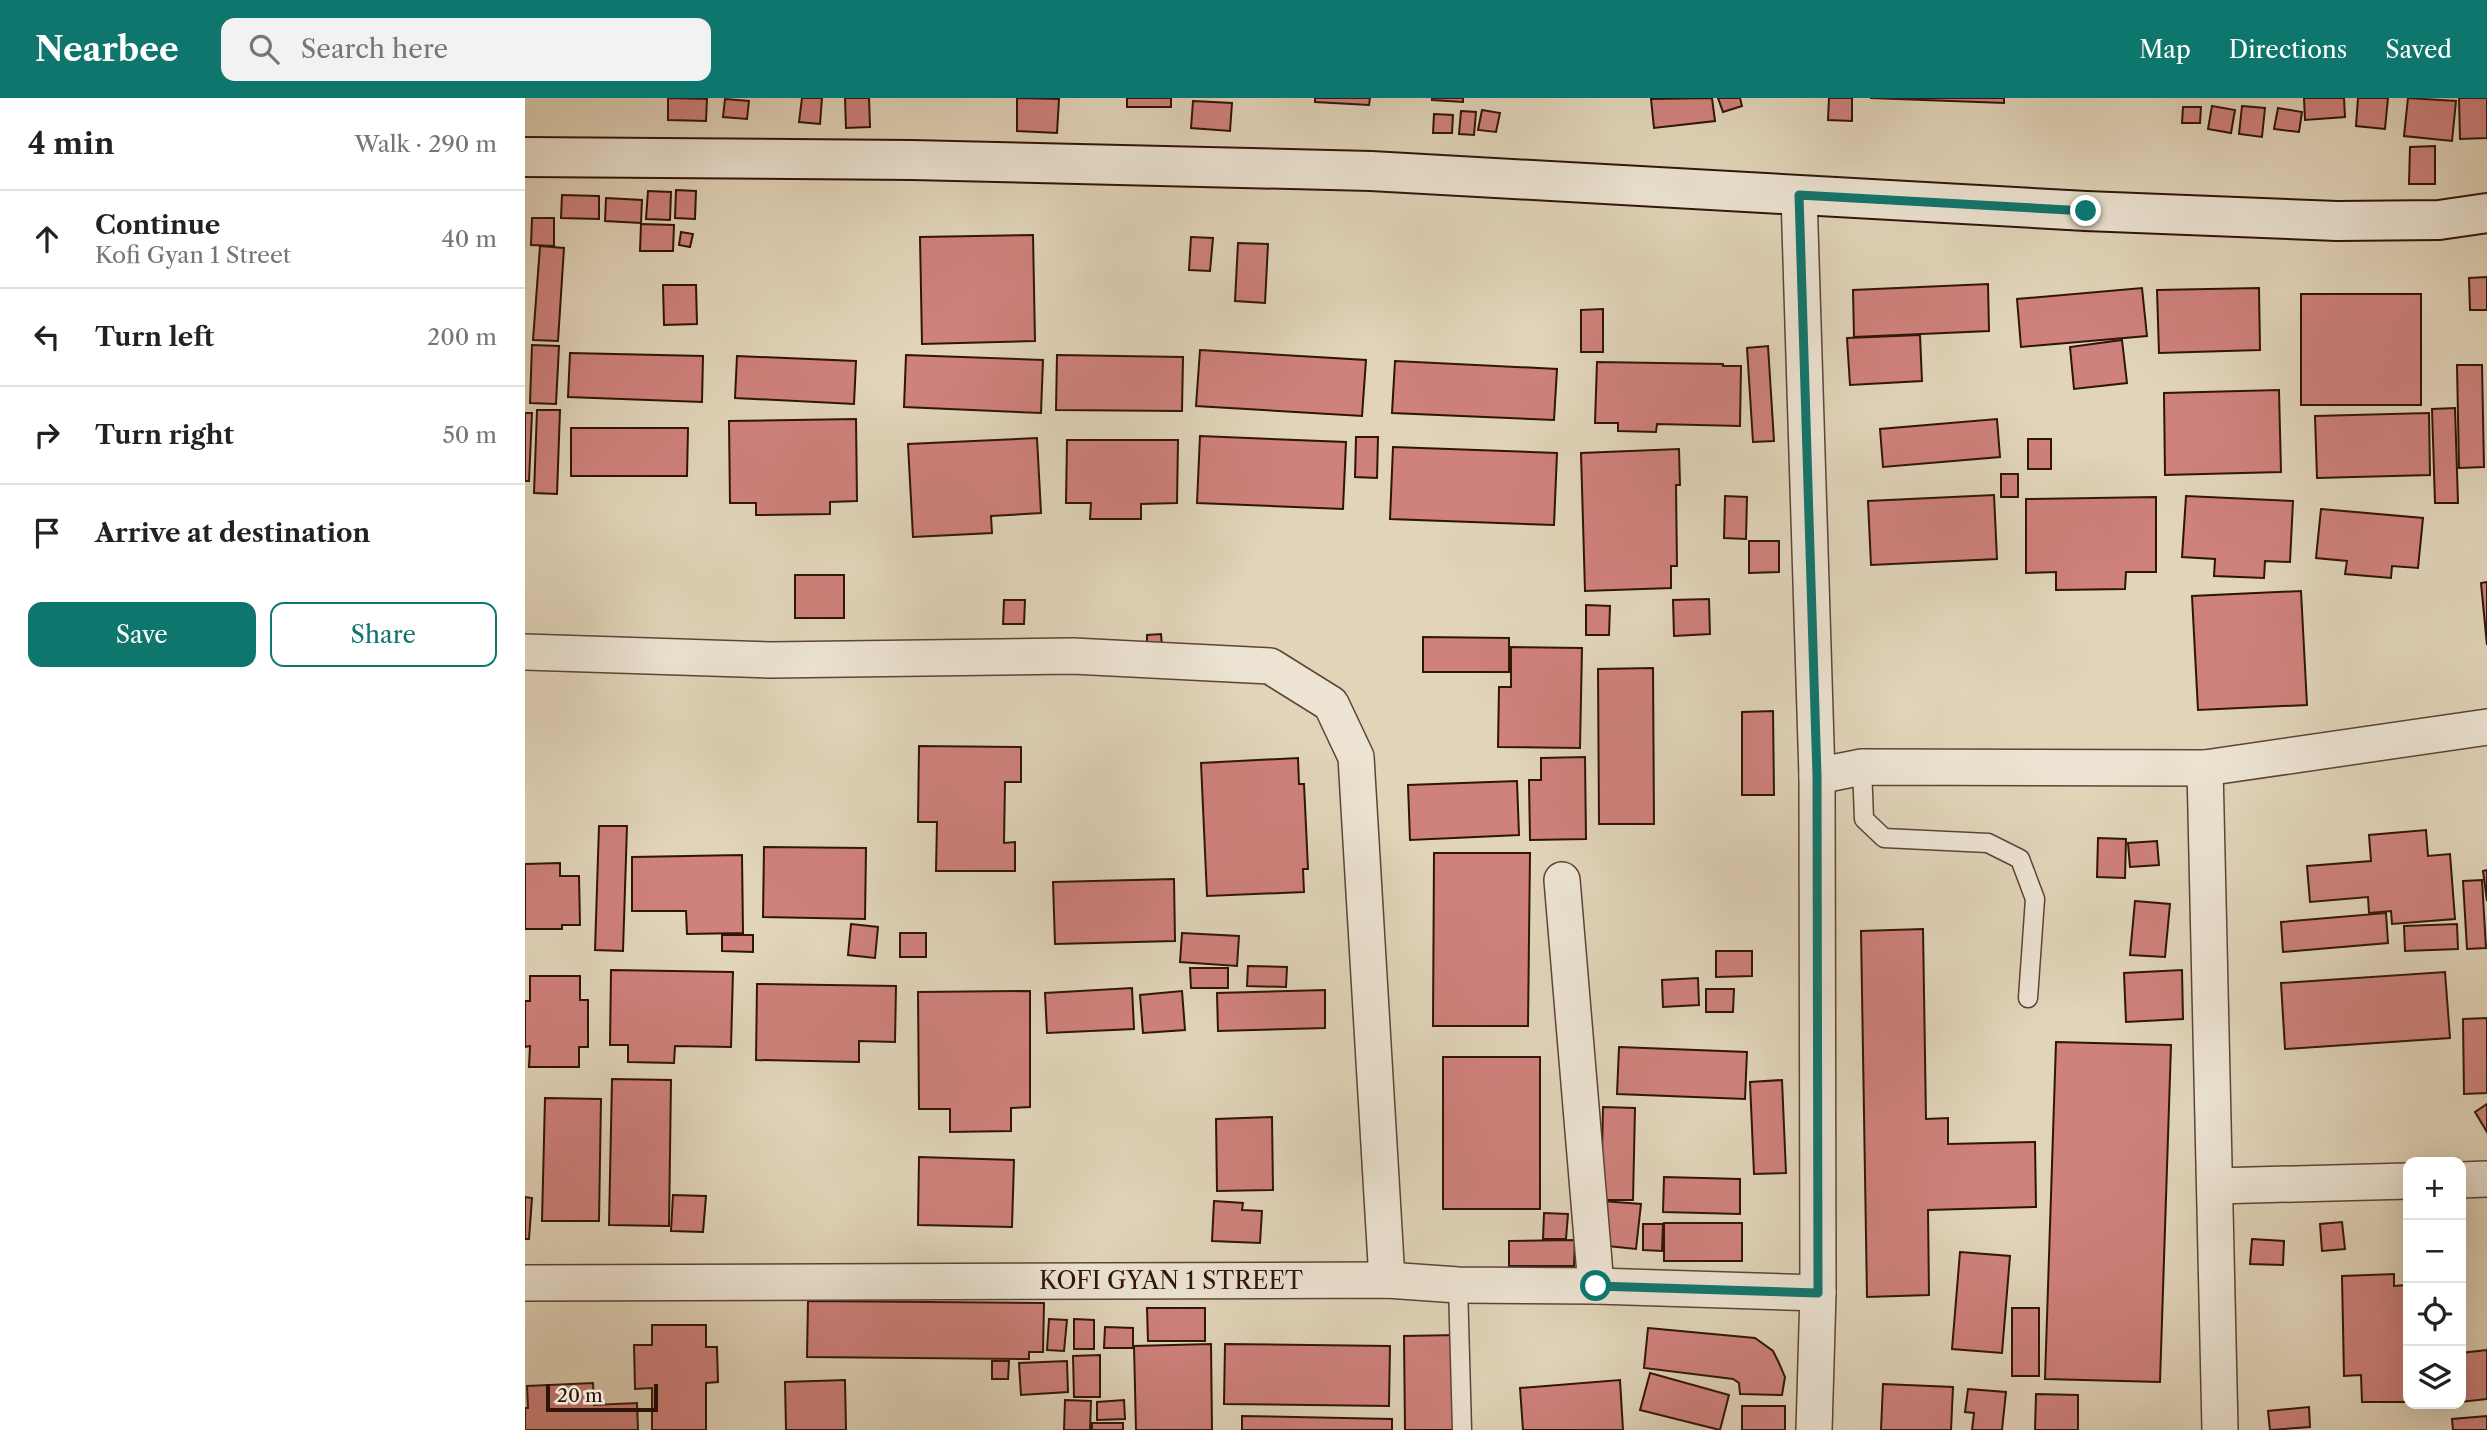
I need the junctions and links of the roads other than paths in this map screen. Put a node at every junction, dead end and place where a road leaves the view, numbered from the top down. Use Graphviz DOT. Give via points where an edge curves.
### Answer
graph roads {
  1 [pos="525,157"];
  2 [pos="1799,195"];
  3 [pos="2487,213"];
  4 [pos="525,652"];
  5 [pos="2487,727"];
  6 [pos="1862,767"];
  7 [pos="2205,768"];
  8 [pos="1817,776"];
  9 [pos="1562,880"];
  10 [pos="2028,998"];
  11 [pos="2487,1179"];
  12 [pos="2466,1180"];
  13 [pos="2403,1181"];
  14 [pos="2214,1186"];
  15 [pos="1387,1280"];
  16 [pos="525,1283"];
  17 [pos="1458,1285"];
  18 [pos="1596,1286"];
  19 [pos="1818,1293"];
  20 [pos="1462,1430"];
  21 [pos="1814,1430"];
  22 [pos="2220,1430"];
  1 -- 2 [label="street" via="1371,171"];
  2 -- 3 [label="street" via="2337,221 2439,220"];
  2 -- 8 [label="street"];
  4 -- 15 [label="street" via="771,660 1073,656 1270,666 1331,704 1356,757"];
  5 -- 7 [label="street"];
  6 -- 7 [label="street"];
  6 -- 8 [label="street"];
  6 -- 10 [label="lane" via="1864,819 1884,838 1987,843 2019,859 2035,899"];
  7 -- 14 [label="street"];
  8 -- 19 [label="street"];
  9 -- 18 [label="street"];
  11 -- 12 [label="street"];
  13 -- 14 [label="street"];
  14 -- 22 [label="street"];
  15 -- 16 [label="street, KOFI GYAN 1 STREET"];
  15 -- 17 [label="street, KOFI GYAN 1 STREET"];
  17 -- 18 [label="street, KOFI GYAN 1 STREET"];
  17 -- 20 [label="lane"];
  18 -- 19 [label="street, KOFI GYAN 1 STREET"];
  19 -- 21 [label="street"];
}
